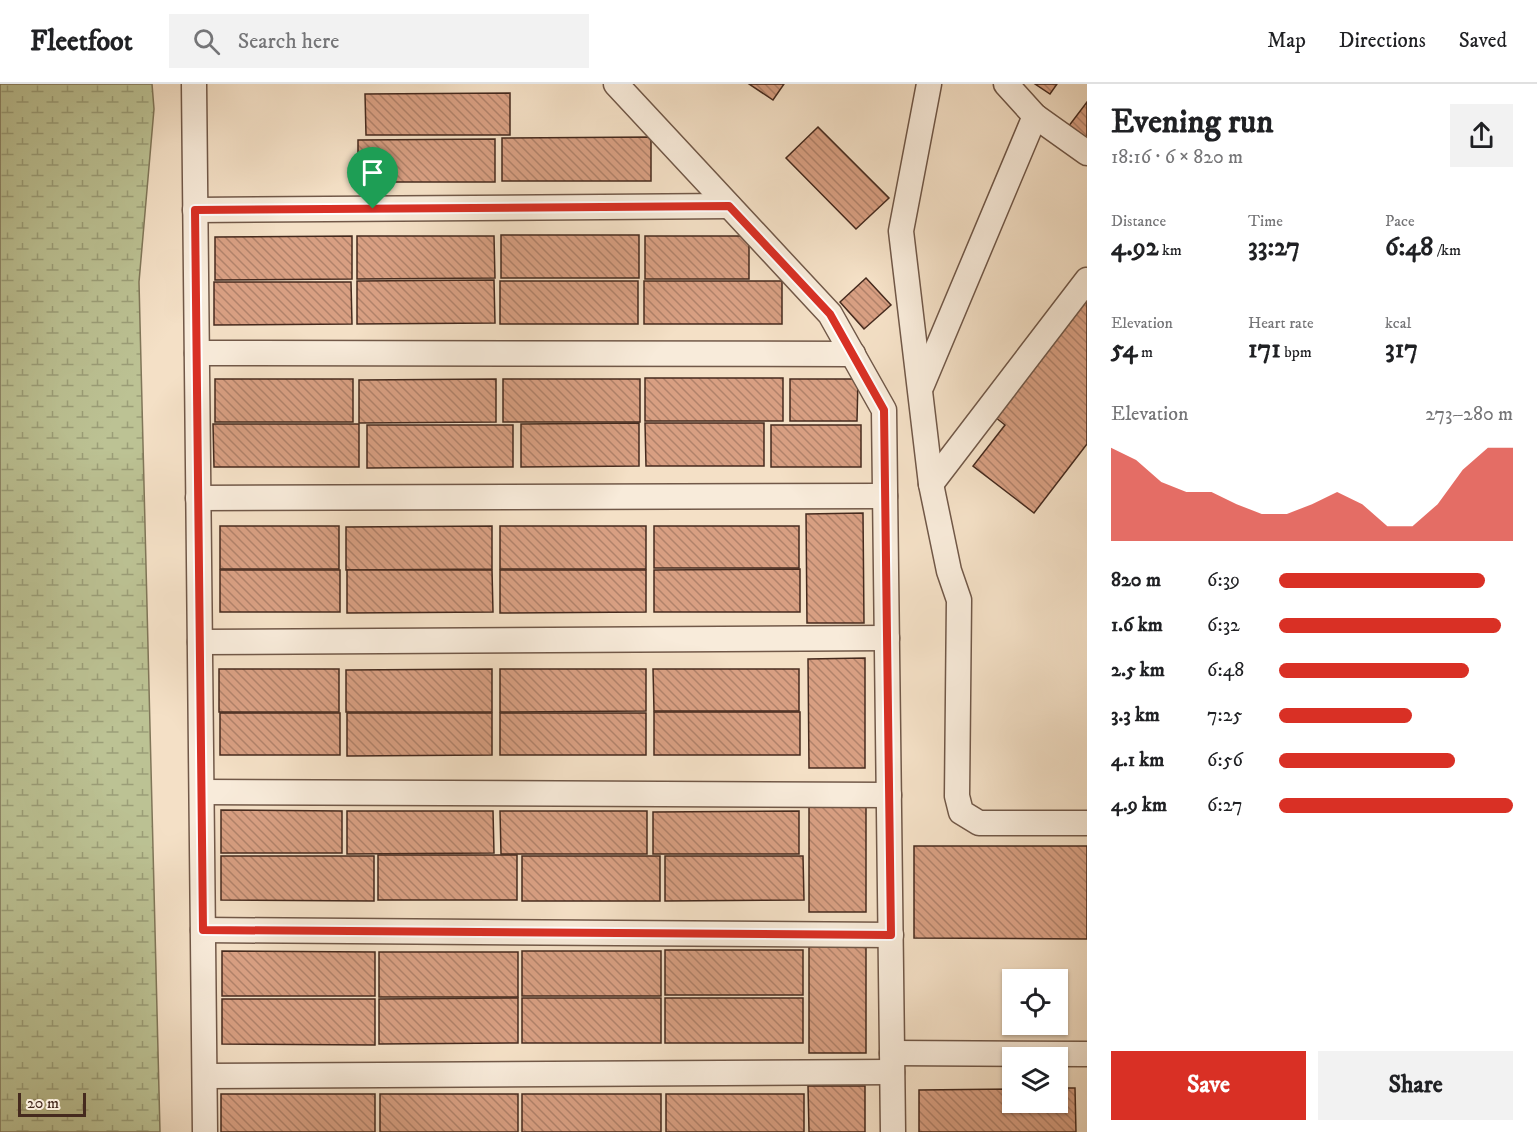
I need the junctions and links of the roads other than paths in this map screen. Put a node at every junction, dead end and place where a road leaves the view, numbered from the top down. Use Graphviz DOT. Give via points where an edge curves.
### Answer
graph roads {
  1 [pos="194,84"];
  2 [pos="616,84"];
  3 [pos="929,84"];
  4 [pos="1006,84"];
  5 [pos="1035,116"];
  6 [pos="1087,153"];
  7 [pos="729,206"];
  8 [pos="195,210"];
  9 [pos="1087,280"];
  10 [pos="197,353"];
  11 [pos="853,354"];
  12 [pos="922,387"];
  13 [pos="931,484"];
  14 [pos="885,496"];
  15 [pos="198,498"];
  16 [pos="886,638"];
  17 [pos="200,642"];
  18 [pos="201,792"];
  19 [pos="889,795"];
  20 [pos="1087,823"];
  21 [pos="203,930"];
  22 [pos="891,935"];
  23 [pos="1087,1054"];
  24 [pos="892,1063"];
  25 [pos="205,1076"];
  26 [pos="206,1132"];
  27 [pos="893,1132"];
  1 -- 8 [label="street"];
  2 -- 7 [label="street"];
  3 -- 12 [label="street" via="901,231"];
  4 -- 5 [label="street"];
  5 -- 6 [label="street"];
  5 -- 12 [label="street"];
  7 -- 8 [label="street"];
  7 -- 11 [label="street" via="830,314"];
  8 -- 10 [label="street"];
  9 -- 13 [label="street"];
  10 -- 11 [label="street"];
  10 -- 15 [label="street"];
  11 -- 14 [label="street" via="884,410"];
  12 -- 13 [label="street"];
  13 -- 20 [label="street" via="948,571 959,600 955,778 961,812 979,823"];
  14 -- 15 [label="street"];
  14 -- 16 [label="street"];
  15 -- 17 [label="street"];
  16 -- 17 [label="street"];
  16 -- 19 [label="street"];
  17 -- 18 [label="street"];
  18 -- 19 [label="street"];
  18 -- 21 [label="street"];
  19 -- 22 [label="street"];
  21 -- 22 [label="street"];
  21 -- 25 [label="street"];
  22 -- 24 [label="street"];
  23 -- 24 [label="street"];
  24 -- 25 [label="street"];
  24 -- 27 [label="street"];
  25 -- 26 [label="street"];
}
